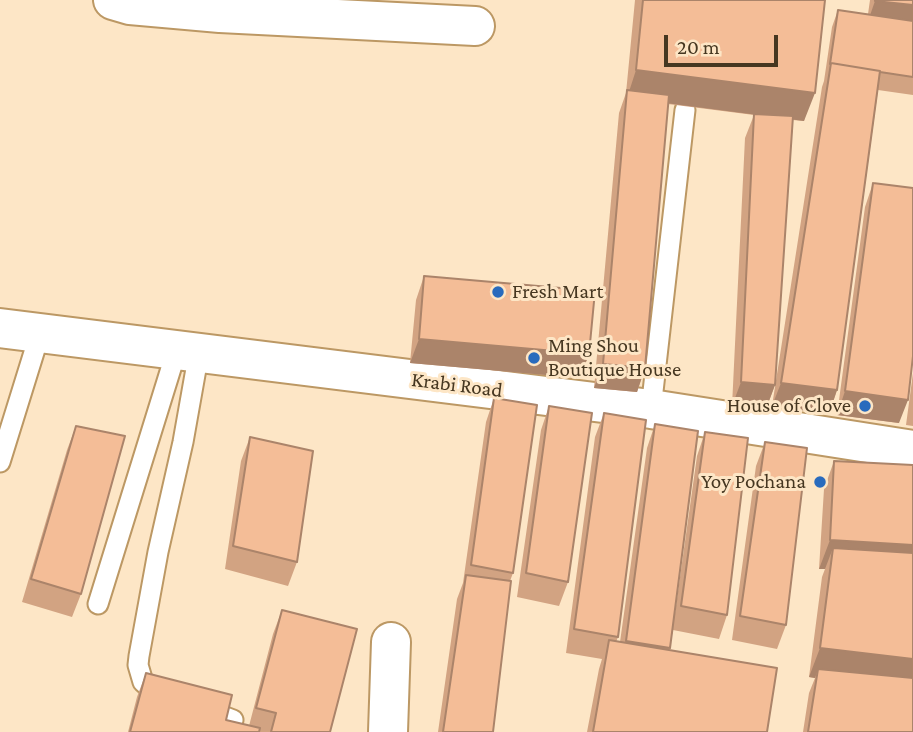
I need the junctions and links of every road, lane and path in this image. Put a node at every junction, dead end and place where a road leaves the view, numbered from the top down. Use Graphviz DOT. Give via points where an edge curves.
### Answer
graph roads {
  1 [pos="113,0"];
  2 [pos="475,26"];
  3 [pos="685,110"];
  4 [pos="0,328"];
  5 [pos="40,333"];
  6 [pos="188,351"];
  7 [pos="651,410"];
  8 [pos="913,450"];
  9 [pos="0,462"];
  10 [pos="98,604"];
  11 [pos="391,642"];
  12 [pos="233,720"];
  13 [pos="388,732"];
  1 -- 2 [label="street" via="220,13"];
  3 -- 7 [label="lane"];
  4 -- 5 [label="street, Krabi Road"];
  5 -- 6 [label="street, Krabi Road"];
  5 -- 9 [label="lane"];
  6 -- 7 [label="street, Krabi Road"];
  6 -- 10 [label="lane"];
  6 -- 12 [label="lane" via="183,442 158,552 139,656 140,674 148,687"];
  7 -- 8 [label="street, Krabi Road"];
  11 -- 13 [label="street"];
}
